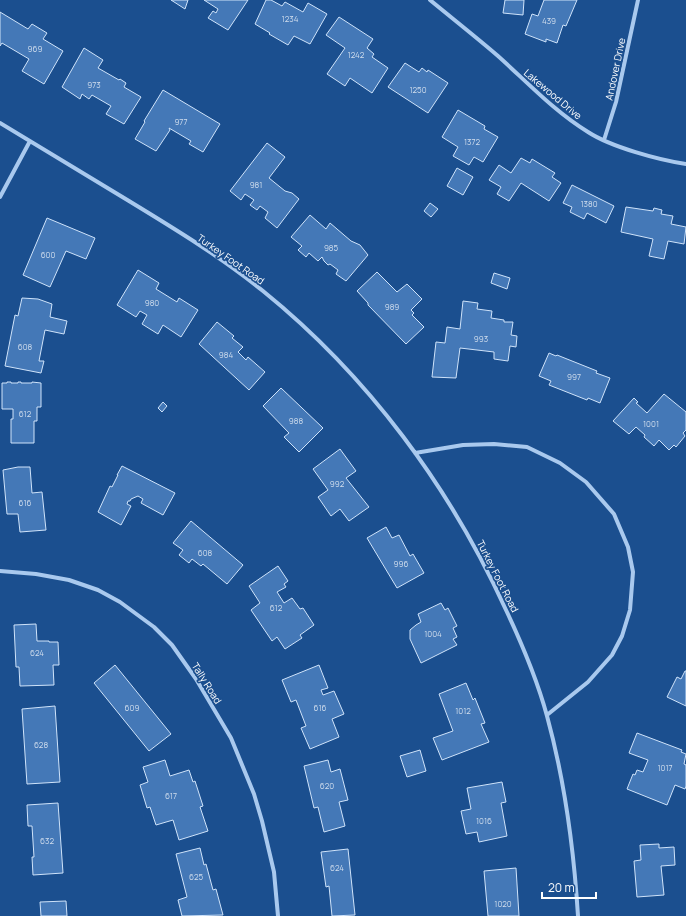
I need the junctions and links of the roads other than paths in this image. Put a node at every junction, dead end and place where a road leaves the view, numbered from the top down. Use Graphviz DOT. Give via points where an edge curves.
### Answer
graph roads {
  1 [pos="430,0"];
  2 [pos="638,0"];
  3 [pos="0,123"];
  4 [pos="604,140"];
  5 [pos="30,142"];
  6 [pos="686,164"];
  7 [pos="0,197"];
  8 [pos="415,453"];
  9 [pos="0,571"];
  10 [pos="547,715"];
  11 [pos="278,916"];
  12 [pos="578,916"];
  1 -- 4 [label="street, Lakewood Drive" via="571,121"];
  2 -- 4 [label="street, Andover Drive" via="616,102"];
  3 -- 5 [label="street, Turkey Foot Road"];
  4 -- 6 [label="street, Lakewood Drive" via="636,152"];
  5 -- 7 [label="street"];
  5 -- 8 [label="street, Turkey Foot Road" via="159,219 262,290 317,338 344,366"];
  8 -- 10 [label="street, Turkey Foot Road" via="466,531 498,593 520,639"];
  8 -- 10 [label="street" via="463,445 527,447 560,463 586,482 614,514 628,547 633,572 630,610 622,636 612,655 588,682"];
  9 -- 11 [label="street, Tally Road" via="69,580 98,590 120,602 154,627 172,645 196,679 231,738 254,794 274,872"];
  10 -- 12 [label="street, Turkey Foot Road" via="568,820"];
}
